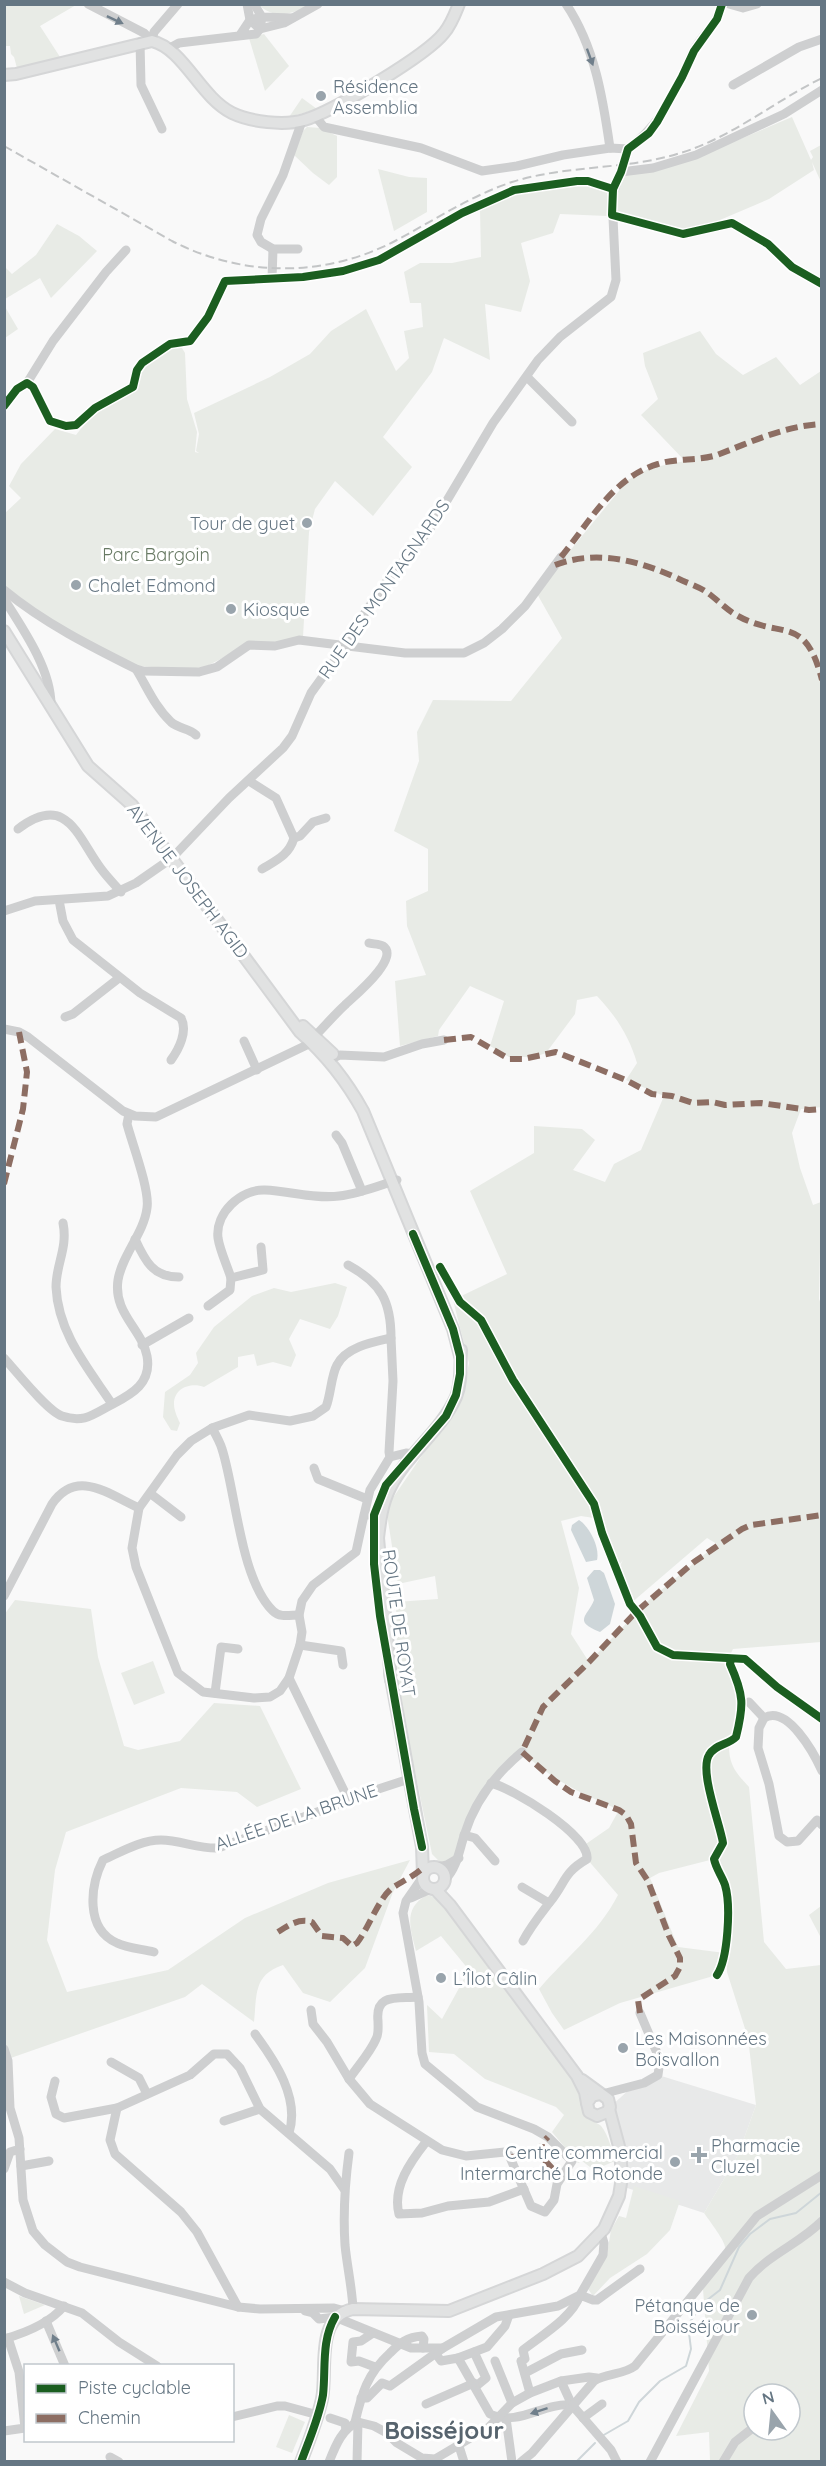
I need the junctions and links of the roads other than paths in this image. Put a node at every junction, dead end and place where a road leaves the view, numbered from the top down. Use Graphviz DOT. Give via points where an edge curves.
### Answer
graph roads {
  1 [pos="88,4"];
  2 [pos="178,4"];
  3 [pos="247,4"];
  4 [pos="254,4"];
  5 [pos="318,4"];
  6 [pos="459,4"];
  7 [pos="566,4"];
  8 [pos="722,4"];
  9 [pos="729,4"];
  10 [pos="757,4"];
  11 [pos="262,17"];
  12 [pos="292,18"];
  13 [pos="250,20"];
  14 [pos="260,29"];
  15 [pos="240,35"];
  16 [pos="822,39"];
  17 [pos="152,41"];
  18 [pos="140,42"];
  19 [pos="168,48"];
  20 [pos="4,75"];
  21 [pos="733,85"];
  22 [pos="822,90"];
  23 [pos="315,116"];
  24 [pos="302,121"];
  25 [pos="162,129"];
  26 [pos="610,148"];
  27 [pos="628,149"];
  28 [pos="621,172"];
  29 [pos="613,189"];
  30 [pos="612,215"];
  31 [pos="273,249"];
  32 [pos="298,249"];
  33 [pos="126,250"];
  34 [pos="272,279"];
  35 [pos="822,284"];
  36 [pos="527,377"];
  37 [pos="27,383"];
  38 [pos="4,406"];
  39 [pos="572,422"];
  40 [pos="561,557"];
  41 [pos="4,590"];
  42 [pos="4,599"];
  43 [pos="4,631"];
  44 [pos="345,646"];
  45 [pos="136,669"];
  46 [pos="51,705"];
  47 [pos="196,735"];
  48 [pos="249,781"];
  49 [pos="326,818"];
  50 [pos="18,829"];
  51 [pos="294,838"];
  52 [pos="172,858"];
  53 [pos="262,869"];
  54 [pos="121,892"];
  55 [pos="59,900"];
  56 [pos="4,911"];
  57 [pos="369,943"];
  58 [pos="119,978"];
  59 [pos="285,1010"];
  60 [pos="65,1017"];
  61 [pos="4,1029"];
  62 [pos="305,1040"];
  63 [pos="444,1040"];
  64 [pos="244,1041"];
  65 [pos="332,1058"];
  66 [pos="171,1060"];
  67 [pos="257,1070"];
  68 [pos="129,1114"];
  69 [pos="336,1135"];
  70 [pos="395,1181"];
  71 [pos="362,1191"];
  72 [pos="63,1223"];
  73 [pos="135,1239"];
  74 [pos="261,1247"];
  75 [pos="348,1265"];
  76 [pos="179,1277"];
  77 [pos="231,1278"];
  78 [pos="208,1306"];
  79 [pos="189,1318"];
  80 [pos="391,1338"];
  81 [pos="142,1345"];
  82 [pos="4,1358"];
  83 [pos="112,1404"];
  84 [pos="212,1428"];
  85 [pos="414,1454"];
  86 [pos="390,1457"];
  87 [pos="314,1468"];
  88 [pos="151,1494"];
  89 [pos="367,1499"];
  90 [pos="139,1508"];
  91 [pos="373,1515"];
  92 [pos="181,1517"];
  93 [pos="4,1596"];
  94 [pos="300,1615"];
  95 [pos="300,1645"];
  96 [pos="238,1649"];
  97 [pos="343,1665"];
  98 [pos="289,1678"];
  99 [pos="215,1693"];
  100 [pos="749,1702"];
  101 [pos="764,1719"];
  102 [pos="522,1752"];
  103 [pos="822,1770"];
  104 [pos="409,1779"];
  105 [pos="491,1783"];
  106 [pos="348,1799"];
  107 [pos="820,1820"];
  108 [pos="464,1835"];
  109 [pos="422,1847"];
  110 [pos="459,1858"];
  111 [pos="495,1861"];
  112 [pos="437,1867"];
  113 [pos="423,1876"];
  114 [pos="439,1886"];
  115 [pos="522,1887"];
  116 [pos="406,1901"];
  117 [pos="549,1903"];
  118 [pos="523,1941"];
  119 [pos="153,1952"];
  120 [pos="418,1997"];
  121 [pos="310,2010"];
  122 [pos="640,2013"];
  123 [pos="255,2034"];
  124 [pos="4,2049"];
  125 [pos="111,2062"];
  126 [pos="577,2076"];
  127 [pos="349,2079"];
  128 [pos="55,2081"];
  129 [pos="631,2088"];
  130 [pos="147,2094"];
  131 [pos="601,2094"];
  132 [pos="587,2103"];
  133 [pos="117,2108"];
  134 [pos="610,2108"];
  135 [pos="260,2109"];
  136 [pos="597,2116"];
  137 [pos="224,2121"];
  138 [pos="289,2133"];
  139 [pos="616,2136"];
  140 [pos="426,2142"];
  141 [pos="20,2149"];
  142 [pos="349,2153"];
  143 [pos="50,2161"];
  144 [pos="21,2166"];
  145 [pos="4,2169"];
  146 [pos="820,2177"];
  147 [pos="344,2189"];
  148 [pos="524,2189"];
  149 [pos="821,2222"];
  150 [pos="601,2234"];
  151 [pos="640,2269"];
  152 [pos="4,2282"];
  153 [pos="580,2295"];
  154 [pos="64,2306"];
  155 [pos="238,2307"];
  156 [pos="291,2307"];
  157 [pos="344,2312"];
  158 [pos="509,2315"];
  159 [pos="320,2319"];
  160 [pos="46,2320"];
  161 [pos="373,2333"];
  162 [pos="6,2338"];
  163 [pos="327,2338"];
  164 [pos="400,2343"];
  165 [pos="582,2350"];
  166 [pos="440,2351"];
  167 [pos="474,2352"];
  168 [pos="458,2358"];
  169 [pos="495,2361"];
  170 [pos="64,2364"];
  171 [pos="154,2364"];
  172 [pos="375,2367"];
  173 [pos="525,2373"];
  174 [pos="597,2379"];
  175 [pos="561,2381"];
  176 [pos="475,2385"];
  177 [pos="530,2393"];
  178 [pos="361,2398"];
  179 [pos="512,2403"];
  180 [pos="426,2404"];
  181 [pos="602,2404"];
  182 [pos="572,2406"];
  183 [pos="24,2412"];
  184 [pos="318,2415"];
  185 [pos="234,2417"];
  186 [pos="330,2418"];
  187 [pos="502,2418"];
  188 [pos="583,2418"];
  189 [pos="356,2422"];
  190 [pos="24,2428"];
  191 [pos="4,2430"];
  192 [pos="346,2430"];
  193 [pos="742,2436"];
  194 [pos="459,2446"];
  195 [pos="301,2462"];
  196 [pos="330,2462"];
  197 [pos="357,2462"];
  198 [pos="464,2462"];
  199 [pos="512,2462"];
  200 [pos="521,2462"];
  201 [pos="617,2462"];
  202 [pos="650,2462"];
  203 [pos="723,2462"];
  1 -- 17 [label="street, one-way"];
  2 -- 17 [label="street" via="154,32"];
  3 -- 13 [label="street"];
  4 -- 11 [label="street"];
  5 -- 12 [label="street"];
  6 -- 23 [label="main road" via="444,33 430,46"];
  7 -- 26 [label="street, one-way" via="579,25 600,84"];
  8 -- 27 [label="street" via="657,122"];
  9 -- 10 [label="street" via="743,8"];
  11 -- 12 [label="street"];
  11 -- 13 [label="street"];
  11 -- 14 [label="street"];
  12 -- 14 [label="street"];
  13 -- 14 [label="street"];
  13 -- 15 [label="street"];
  14 -- 15 [label="street" via="256,34"];
  15 -- 19 [label="street"];
  16 -- 21 [label="street"];
  17 -- 18 [label="main road"];
  17 -- 19 [label="main road"];
  18 -- 20 [label="main road"];
  18 -- 25 [label="street" via="141,85"];
  19 -- 24 [label="main road" via="211,98 234,114 264,121"];
  22 -- 28 [label="street" via="784,114 696,155 653,168"];
  23 -- 24 [label="main road"];
  23 -- 26 [label="street" via="324,127 421,148 483,171"];
  24 -- 31 [label="street" via="283,175 258,226 258,238"];
  26 -- 27 [label="street"];
  27 -- 28 [label="street, RUE DES MONTAGNARDS"];
  28 -- 29 [label="street, RUE DES MONTAGNARDS"];
  29 -- 30 [label="street, RUE DES MONTAGNARDS"];
  29 -- 34 [label="street" via="577,181 514,190 462,213 379,260 343,271"];
  30 -- 35 [label="street" via="683,234 732,223"];
  30 -- 36 [label="street, RUE DES MONTAGNARDS" via="616,280 612,297 560,337"];
  31 -- 32 [label="street"];
  31 -- 34 [label="street"];
  33 -- 37 [label="street" via="53,341"];
  34 -- 37 [label="street" via="225,281 208,317 190,341 170,344 142,363 133,387 95,408 75,425 50,421 33,387"];
  36 -- 39 [label="street"];
  36 -- 44 [label="street, RUE DES MONTAGNARDS" via="494,423 430,529 389,579"];
  37 -- 38 [label="street"];
  40 -- 44 [label="street" via="525,606 502,629 464,652 405,654"];
  41 -- 45 [label="street" via="89,646"];
  42 -- 46 [label="street" via="30,640 51,691"];
  43 -- 46 [label="main road, AVENUE JOSEPH AGID"];
  44 -- 45 [label="street" via="299,640 275,646 249,645 217,667 200,672"];
  44 -- 48 [label="street, RUE DES MONTAGNARDS" via="311,693 288,742"];
  45 -- 47 [label="street" via="163,712 181,729"];
  46 -- 52 [label="main road, AVENUE JOSEPH AGID" via="88,766 127,800"];
  48 -- 51 [label="street" via="276,798"];
  48 -- 52 [label="street, RUE DES MONTAGNARDS"];
  49 -- 51 [label="street" via="313,822"];
  50 -- 54 [label="street" via="37,817 60,817 69,822"];
  51 -- 53 [label="street" via="284,856"];
  52 -- 54 [label="street, RUE DES MONTAGNARDS"];
  52 -- 59 [label="main road, AVENUE JOSEPH AGID"];
  54 -- 55 [label="street, RUE DES MONTAGNARDS"];
  55 -- 56 [label="street, RUE DES MONTAGNARDS" via="35,901"];
  55 -- 58 [label="street" via="63,921 73,940"];
  57 -- 62 [label="street" via="385,948 382,966 367,985"];
  58 -- 60 [label="street"];
  58 -- 66 [label="street" via="181,1018 184,1031"];
  59 -- 62 [label="main road, AVENUE JOSEPH AGID"];
  59 -- 62 [label="main road, ROUTE DE ROYAT"];
  61 -- 68 [label="street" via="27,1037"];
  62 -- 65 [label="main road, ROUTE DE ROYAT"];
  62 -- 67 [label="street"];
  63 -- 65 [label="street" via="384,1057"];
  64 -- 67 [label="street"];
  65 -- 70 [label="main road, ROUTE DE ROYAT" via="368,1108"];
  67 -- 68 [label="street" via="164,1114 150,1118"];
  68 -- 73 [label="street" via="127,1124 147,1195 147,1208"];
  69 -- 71 [label="street"];
  70 -- 71 [label="street"];
  70 -- 85 [label="main road, ROUTE DE ROYAT" via="461,1341 456,1395 446,1416"];
  71 -- 77 [label="street" via="309,1196 262,1190 234,1201 226,1209 218,1235"];
  72 -- 83 [label="street" via="66,1238 56,1286 60,1316 67,1335"];
  73 -- 76 [label="street" via="146,1262 165,1277"];
  73 -- 81 [label="street" via="118,1279 118,1294 123,1313"];
  74 -- 77 [label="street" via="262,1270"];
  75 -- 80 [label="street" via="363,1274 386,1300"];
  77 -- 78 [label="street" via="230,1290"];
  79 -- 81 [label="street"];
  80 -- 84 [label="street" via="370,1342 345,1355 336,1366 326,1407 313,1416 290,1421 249,1415"];
  80 -- 86 [label="street"];
  81 -- 83 [label="street" via="147,1356 140,1386"];
  82 -- 83 [label="street" via="60,1416 93,1417"];
  84 -- 88 [label="street" via="177,1455"];
  84 -- 94 [label="street" via="222,1449 254,1580 273,1611 281,1616"];
  85 -- 86 [label="street"];
  85 -- 91 [label="main road, ROUTE DE ROYAT"];
  86 -- 89 [label="street"];
  87 -- 89 [label="street" via="318,1479"];
  88 -- 90 [label="street"];
  88 -- 92 [label="street"];
  89 -- 91 [label="street"];
  90 -- 93 [label="street" via="89,1486 67,1488 52,1504"];
  90 -- 99 [label="street" via="132,1548 136,1567 171,1656 178,1673 190,1684 202,1692"];
  91 -- 94 [label="street" via="356,1552 313,1585 302,1601"];
  91 -- 104 [label="main road, ROUTE DE ROYAT" via="391,1680"];
  94 -- 95 [label="street"];
  95 -- 97 [label="street" via="341,1651"];
  95 -- 98 [label="street"];
  96 -- 99 [label="street" via="221,1647"];
  98 -- 99 [label="street" via="270,1697"];
  98 -- 106 [label="street"];
  100 -- 101 [label="street"];
  101 -- 103 [label="street" via="774,1715 787,1722 806,1741"];
  101 -- 107 [label="street" via="759,1728 758,1748 779,1836 787,1842 798,1841"];
  102 -- 105 [label="street"];
  104 -- 106 [label="street, ALLÉE DE LA BRUNE"];
  104 -- 109 [label="main road, ROUTE DE ROYAT"];
  105 -- 108 [label="street"];
  105 -- 117 [label="street" via="512,1790 561,1825 586,1850 587,1859 568,1872"];
  106 -- 119 [label="street, ALLÉE DE LA BRUNE" via="218,1848 163,1840 146,1842 103,1860 91,1909 96,1921 117,1944"];
  108 -- 110 [label="street"];
  108 -- 111 [label="street" via="475,1838"];
  109 -- 112 [label="main road, ROUTE DE ROYAT"];
  109 -- 113 [label="main road, ROUTE DE ROYAT"];
  110 -- 112 [label="street"];
  110 -- 114 [label="street"];
  112 -- 113 [label="main road" via="428,1868"];
  112 -- 114 [label="main road" via="444,1872"];
  113 -- 114 [label="main road" via="425,1885"];
  113 -- 116 [label="street"];
  114 -- 116 [label="street"];
  114 -- 126 [label="main road"];
  115 -- 117 [label="street"];
  116 -- 120 [label="street" via="404,1920"];
  117 -- 118 [label="street"];
  120 -- 127 [label="street" via="378,2005 376,2039"];
  120 -- 148 [label="street" via="425,2064 477,2107 534,2129 572,2161 545,2212 531,2206"];
  121 -- 127 [label="street" via="313,2024"];
  122 -- 129 [label="street" via="660,2068 656,2078"];
  123 -- 138 [label="street" via="273,2058 288,2093 292,2119"];
  124 -- 141 [label="street" via="10,2108"];
  125 -- 130 [label="street" via="139,2078"];
  126 -- 131 [label="main road"];
  126 -- 132 [label="main road"];
  127 -- 140 [label="street" via="370,2104"];
  128 -- 133 [label="street" via="51,2097 56,2114 64,2118"];
  129 -- 131 [label="street"];
  129 -- 134 [label="street"];
  130 -- 133 [label="street"];
  130 -- 135 [label="street" via="190,2075 214,2054 227,2054 240,2068"];
  131 -- 132 [label="main road" via="592,2096"];
  131 -- 134 [label="main road" via="608,2099"];
  132 -- 136 [label="main road" via="589,2112"];
  133 -- 155 [label="street" via="110,2140 115,2154 181,2212 197,2232"];
  134 -- 136 [label="main road"];
  134 -- 139 [label="main road"];
  135 -- 137 [label="street"];
  135 -- 138 [label="street"];
  136 -- 139 [label="main road"];
  138 -- 147 [label="street" via="330,2169"];
  139 -- 150 [label="main road" via="622,2165 621,2186"];
  140 -- 148 [label="street" via="466,2156 505,2152"];
  140 -- 148 [label="street" via="410,2162 399,2192 399,2214 489,2202"];
  141 -- 144 [label="street"];
  141 -- 145 [label="street" via="10,2152"];
  142 -- 147 [label="street"];
  143 -- 144 [label="street"];
  144 -- 155 [label="street" via="23,2200 33,2231 61,2258 80,2267"];
  146 -- 174 [label="street" via="750,2223 635,2366"];
  147 -- 157 [label="street"];
  149 -- 202 [label="street" via="762,2263 749,2278"];
  150 -- 153 [label="street" via="604,2251"];
  150 -- 157 [label="main road" via="565,2264 449,2311"];
  151 -- 153 [label="street" via="597,2300"];
  152 -- 154 [label="street"];
  153 -- 158 [label="street" via="558,2306"];
  153 -- 173 [label="street" via="566,2315 523,2350"];
  154 -- 160 [label="street"];
  154 -- 171 [label="street" via="89,2317"];
  155 -- 156 [label="street"];
  156 -- 157 [label="street" via="334,2308"];
  156 -- 159 [label="street"];
  157 -- 159 [label="street"];
  157 -- 161 [label="street"];
  157 -- 163 [label="main road"];
  158 -- 166 [label="street" via="496,2317"];
  158 -- 167 [label="street" via="487,2347"];
  159 -- 163 [label="street"];
  160 -- 162 [label="street"];
  170 -- 160 [label="street, one-way"];
  161 -- 164 [label="street"];
  161 -- 172 [label="street" via="353,2342 351,2362"];
  162 -- 183 [label="street" via="19,2372"];
  163 -- 184 [label="main road"];
  164 -- 166 [label="street" via="422,2336 423,2348"];
  164 -- 172 [label="street"];
  165 -- 173 [label="street" via="561,2354"];
  166 -- 168 [label="street" via="441,2361"];
  166 -- 178 [label="street" via="390,2386 382,2383 367,2398"];
  167 -- 168 [label="street"];
  167 -- 176 [label="street" via="486,2378"];
  168 -- 176 [label="street"];
  169 -- 179 [label="street"];
  172 -- 178 [label="street"];
  173 -- 177 [label="street"];
  174 -- 175 [label="street"];
  174 -- 182 [label="street"];
  175 -- 177 [label="street"];
  175 -- 182 [label="street"];
  176 -- 180 [label="street"];
  176 -- 187 [label="street" via="490,2414"];
  177 -- 179 [label="street"];
  178 -- 189 [label="street"];
  179 -- 187 [label="street"];
  181 -- 188 [label="street"];
  182 -- 187 [label="street, one-way" via="561,2404 517,2419"];
  182 -- 188 [label="street"];
  182 -- 200 [label="street"];
  184 -- 185 [label="street" via="277,2406"];
  184 -- 195 [label="main road"];
  186 -- 192 [label="street" via="345,2423"];
  187 -- 194 [label="street"];
  187 -- 199 [label="street"];
  188 -- 201 [label="street"];
  189 -- 192 [label="street"];
  189 -- 194 [label="street" via="374,2426 422,2457 435,2459"];
  189 -- 197 [label="street"];
  190 -- 191 [label="street"];
  192 -- 196 [label="street"];
  193 -- 203 [label="street"];
  194 -- 198 [label="street"];
}
